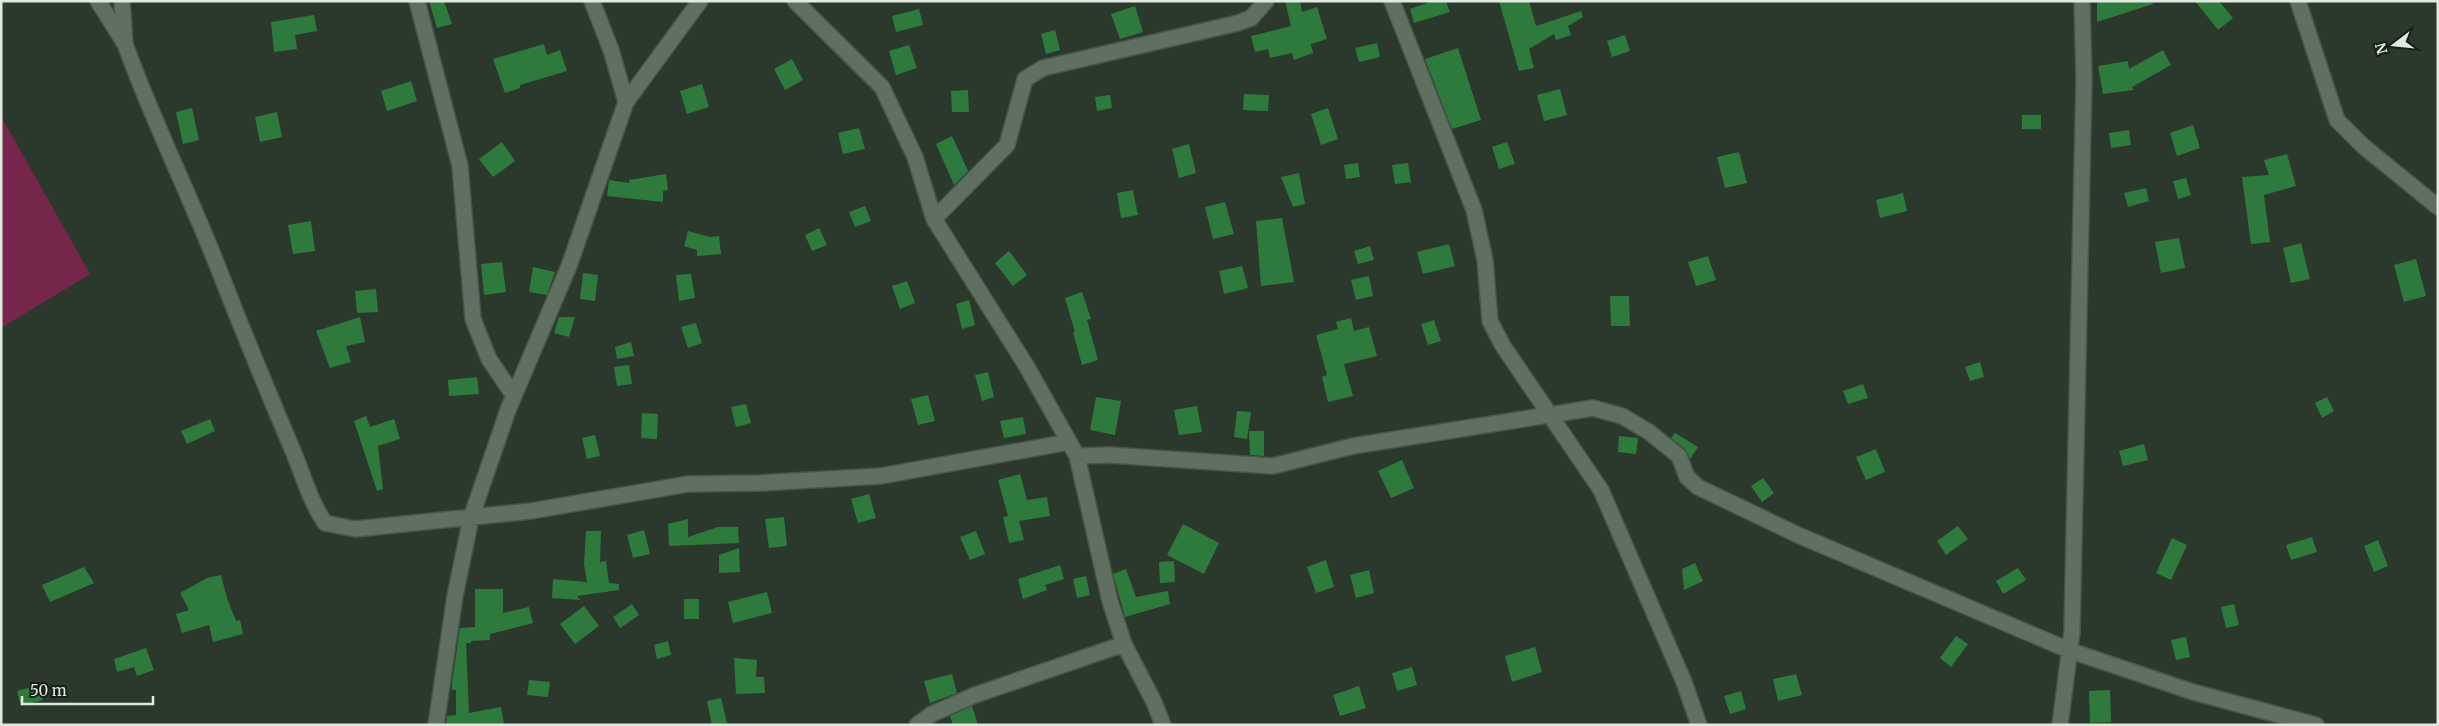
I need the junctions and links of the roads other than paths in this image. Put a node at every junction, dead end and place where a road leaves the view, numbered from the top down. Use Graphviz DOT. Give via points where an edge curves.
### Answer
graph roads {
  1 [pos="98,1"];
  2 [pos="122,1"];
  3 [pos="417,1"];
  4 [pos="592,1"];
  5 [pos="700,1"];
  6 [pos="795,1"];
  7 [pos="1266,1"];
  8 [pos="1392,1"];
  9 [pos="2082,1"];
  10 [pos="2298,1"];
  11 [pos="125,44"];
  12 [pos="626,102"];
  13 [pos="2438,207"];
  14 [pos="934,219"];
  15 [pos="514,396"];
  16 [pos="1551,413"];
  17 [pos="1069,442"];
  18 [pos="1077,456"];
  19 [pos="471,518"];
  20 [pos="1124,644"];
  21 [pos="2071,651"];
  22 [pos="436,725"];
  23 [pos="917,725"];
  24 [pos="1163,725"];
  25 [pos="1699,725"];
  26 [pos="2060,725"];
  27 [pos="2316,725"];
  1 -- 11 [label="street"];
  2 -- 11 [label="street"];
  3 -- 15 [label="street" via="460,166 473,319 489,358"];
  4 -- 12 [label="street"];
  5 -- 12 [label="street"];
  6 -- 14 [label="street" via="882,87 915,157"];
  7 -- 14 [label="street" via="1251,18 1238,23 1043,68 1034,73 1025,80 1006,144"];
  8 -- 16 [label="street" via="1474,210 1485,260 1490,320 1503,346"];
  9 -- 21 [label="street" via="2084,79"];
  10 -- 13 [label="street" via="2338,120 2363,146"];
  11 -- 19 [label="street" via="313,505 325,523 355,529"];
  12 -- 15 [label="street" via="569,266"];
  14 -- 17 [label="street" via="1027,367"];
  15 -- 19 [label="street"];
  16 -- 18 [label="street" via="1353,446 1273,466 1110,455"];
  16 -- 21 [label="street" via="1593,408 1622,416 1679,456 1687,477 1715,496 1798,535"];
  16 -- 25 [label="street" via="1601,490 1684,682"];
  17 -- 18 [label="street"];
  17 -- 19 [label="street" via="881,476 760,484 688,484"];
  18 -- 20 [label="street" via="1110,602"];
  19 -- 22 [label="street" via="455,596"];
  20 -- 23 [label="street" via="975,695 932,714"];
  20 -- 24 [label="street"];
  21 -- 26 [label="street"];
  21 -- 27 [label="street" via="2193,692"];
}
